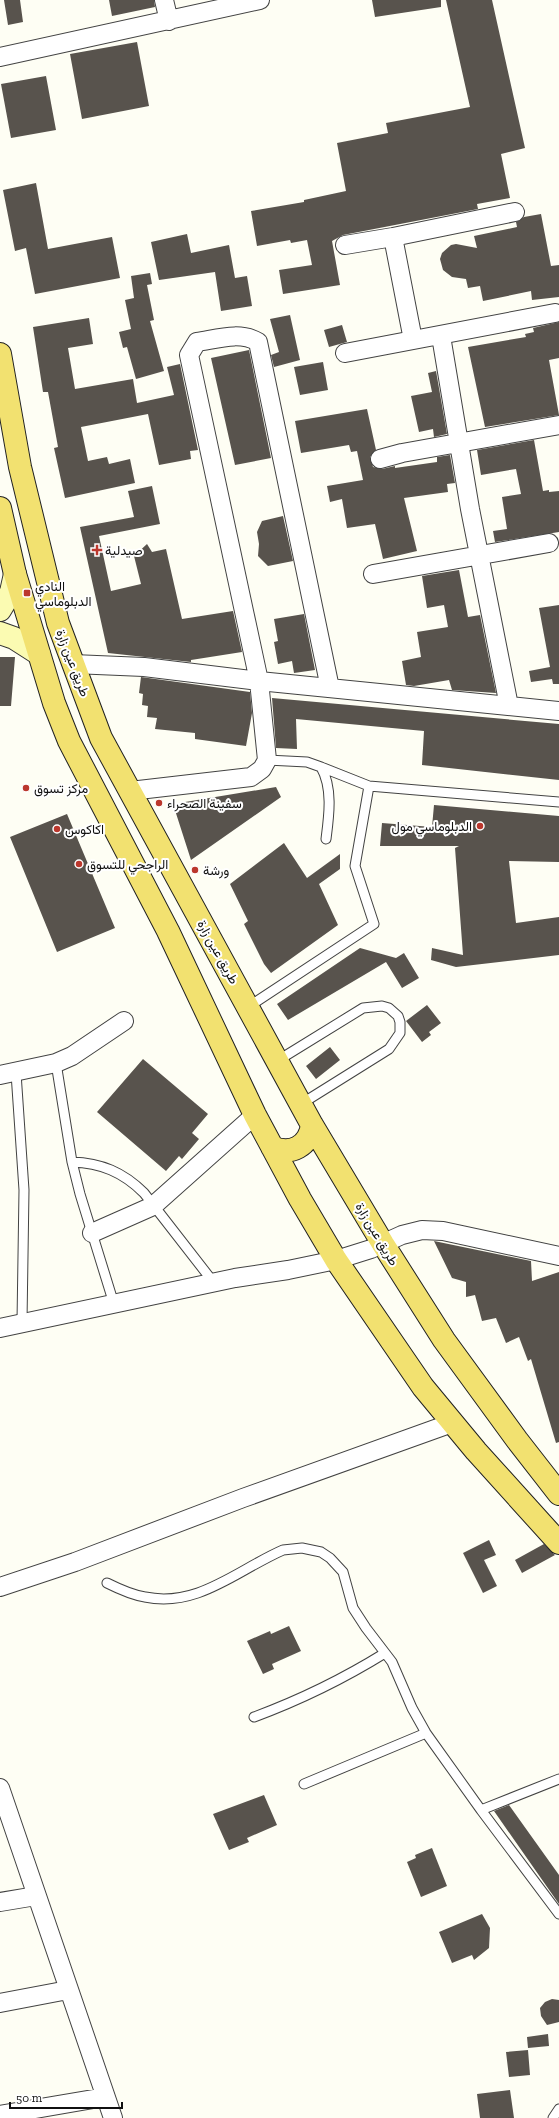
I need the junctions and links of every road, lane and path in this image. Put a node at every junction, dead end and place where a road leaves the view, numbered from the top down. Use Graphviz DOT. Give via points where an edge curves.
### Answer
graph roads {
  1 [pos="164,0"];
  2 [pos="260,0"];
  3 [pos="169,21"];
  4 [pos="0,57"];
  5 [pos="515,212"];
  6 [pos="393,237"];
  7 [pos="345,245"];
  8 [pos="555,313"];
  9 [pos="441,336"];
  10 [pos="413,340"];
  11 [pos="346,353"];
  12 [pos="0,354"];
  13 [pos="559,425"];
  14 [pos="459,444"];
  15 [pos="380,459"];
  16 [pos="0,508"];
  17 [pos="548,543"];
  18 [pos="478,555"];
  19 [pos="15,574"];
  20 [pos="373,574"];
  21 [pos="0,610"];
  22 [pos="0,633"];
  23 [pos="39,654"];
  24 [pos="73,664"];
  25 [pos="259,681"];
  26 [pos="330,688"];
  27 [pos="509,706"];
  28 [pos="559,711"];
  29 [pos="267,760"];
  30 [pos="321,767"];
  31 [pos="369,786"];
  32 [pos="130,791"];
  33 [pos="559,802"];
  34 [pos="326,839"];
  35 [pos="248,1007"];
  36 [pos="124,1020"];
  37 [pos="277,1061"];
  38 [pos="56,1063"];
  39 [pos="8,1074"];
  40 [pos="301,1104"];
  41 [pos="255,1115"];
  42 [pos="312,1125"];
  43 [pos="272,1146"];
  44 [pos="72,1162"];
  45 [pos="153,1206"];
  46 [pos="92,1233"];
  47 [pos="383,1244"];
  48 [pos="559,1256"];
  49 [pos="336,1260"];
  50 [pos="214,1283"];
  51 [pos="114,1304"];
  52 [pos="22,1322"];
  53 [pos="0,1328"];
  54 [pos="452,1422"];
  55 [pos="555,1481"];
  56 [pos="559,1543"];
  57 [pos="107,1584"];
  58 [pos="0,1587"];
  59 [pos="385,1653"];
  60 [pos="254,1717"];
  61 [pos="426,1732"];
  62 [pos="559,1779"];
  63 [pos="304,1784"];
  64 [pos="0,1788"];
  65 [pos="481,1810"];
  66 [pos="36,1896"];
  67 [pos="0,1902"];
  68 [pos="559,1914"];
  69 [pos="68,1990"];
  70 [pos="0,2003"];
  71 [pos="105,2097"];
  72 [pos="559,2109"];
  73 [pos="0,2115"];
  74 [pos="113,2118"];
  75 [pos="553,2118"];
  1 -- 3 [label="street"];
  2 -- 3 [label="street"];
  3 -- 4 [label="street"];
  5 -- 6 [label="street"];
  6 -- 7 [label="street"];
  6 -- 10 [label="street"];
  8 -- 9 [label="street"];
  9 -- 10 [label="street"];
  9 -- 14 [label="street"];
  10 -- 11 [label="street"];
  12 -- 24 [label="main road, طريق عين زارة" via="20,467 58,623"];
  13 -- 14 [label="street"];
  14 -- 15 [label="street"];
  14 -- 18 [label="street"];
  16 -- 19 [label="main road"];
  17 -- 18 [label="street"];
  18 -- 20 [label="street"];
  18 -- 27 [label="street"];
  19 -- 21 [label="main road" via="11,592"];
  19 -- 23 [label="main road"];
  22 -- 23 [label="main road" via="14,638"];
  23 -- 41 [label="main road" via="69,741 168,931"];
  24 -- 25 [label="street" via="144,667"];
  24 -- 32 [label="main road, طريق عين زارة" via="101,738"];
  25 -- 26 [label="street"];
  25 -- 26 [label="street" via="189,355 197,342 237,336 248,336 258,342"];
  25 -- 29 [label="street"];
  26 -- 27 [label="street"];
  27 -- 28 [label="street"];
  29 -- 30 [label="lane" via="307,762"];
  29 -- 32 [label="street" via="262,770 251,776"];
  30 -- 31 [label="lane"];
  30 -- 34 [label="lane" via="328,789"];
  31 -- 33 [label="lane"];
  31 -- 35 [label="lane" via="355,866 374,924"];
  32 -- 35 [label="main road, طريق عين زارة"];
  35 -- 37 [label="main road, طريق عين زارة"];
  36 -- 38 [label="street" via="90,1046"];
  37 -- 40 [label="main road, طريق عين زارة"];
  37 -- 40 [label="lane" via="364,1008 382,1006 389,1008 398,1016 400,1033 389,1049"];
  38 -- 39 [label="street"];
  38 -- 44 [label="lane"];
  39 -- 52 [label="lane" via="24,1190"];
  40 -- 42 [label="main road, طريق عين زارة"];
  41 -- 43 [label="main road"];
  41 -- 45 [label="street"];
  42 -- 43 [label="main road" via="308,1138 299,1148 285,1151"];
  42 -- 47 [label="main road, طريق عين زارة"];
  43 -- 49 [label="main road"];
  44 -- 45 [label="lane" via="104,1166 119,1172 132,1181"];
  44 -- 46 [label="lane"];
  45 -- 46 [label="street"];
  45 -- 50 [label="lane"];
  46 -- 51 [label="lane"];
  47 -- 48 [label="street" via="402,1235 433,1230"];
  47 -- 49 [label="street"];
  47 -- 55 [label="main road, طريق عين زارة" via="448,1346"];
  49 -- 50 [label="street"];
  49 -- 54 [label="main road" via="399,1354"];
  50 -- 51 [label="street"];
  51 -- 52 [label="street"];
  52 -- 53 [label="street"];
  54 -- 56 [label="main road"];
  54 -- 58 [label="street" via="75,1562"];
  57 -- 59 [label="lane" via="143,1597 184,1598 210,1589 283,1550 312,1549 330,1558 343,1572 359,1619"];
  59 -- 60 [label="lane" via="308,1696"];
  59 -- 61 [label="lane" via="392,1662 412,1708"];
  61 -- 63 [label="lane"];
  61 -- 65 [label="lane"];
  62 -- 65 [label="lane"];
  64 -- 66 [label="street"];
  65 -- 68 [label="lane"];
  66 -- 67 [label="street"];
  66 -- 69 [label="street"];
  69 -- 70 [label="street"];
  69 -- 71 [label="street"];
  71 -- 73 [label="street"];
  71 -- 74 [label="street"];
  72 -- 75 [label="lane"];
}
